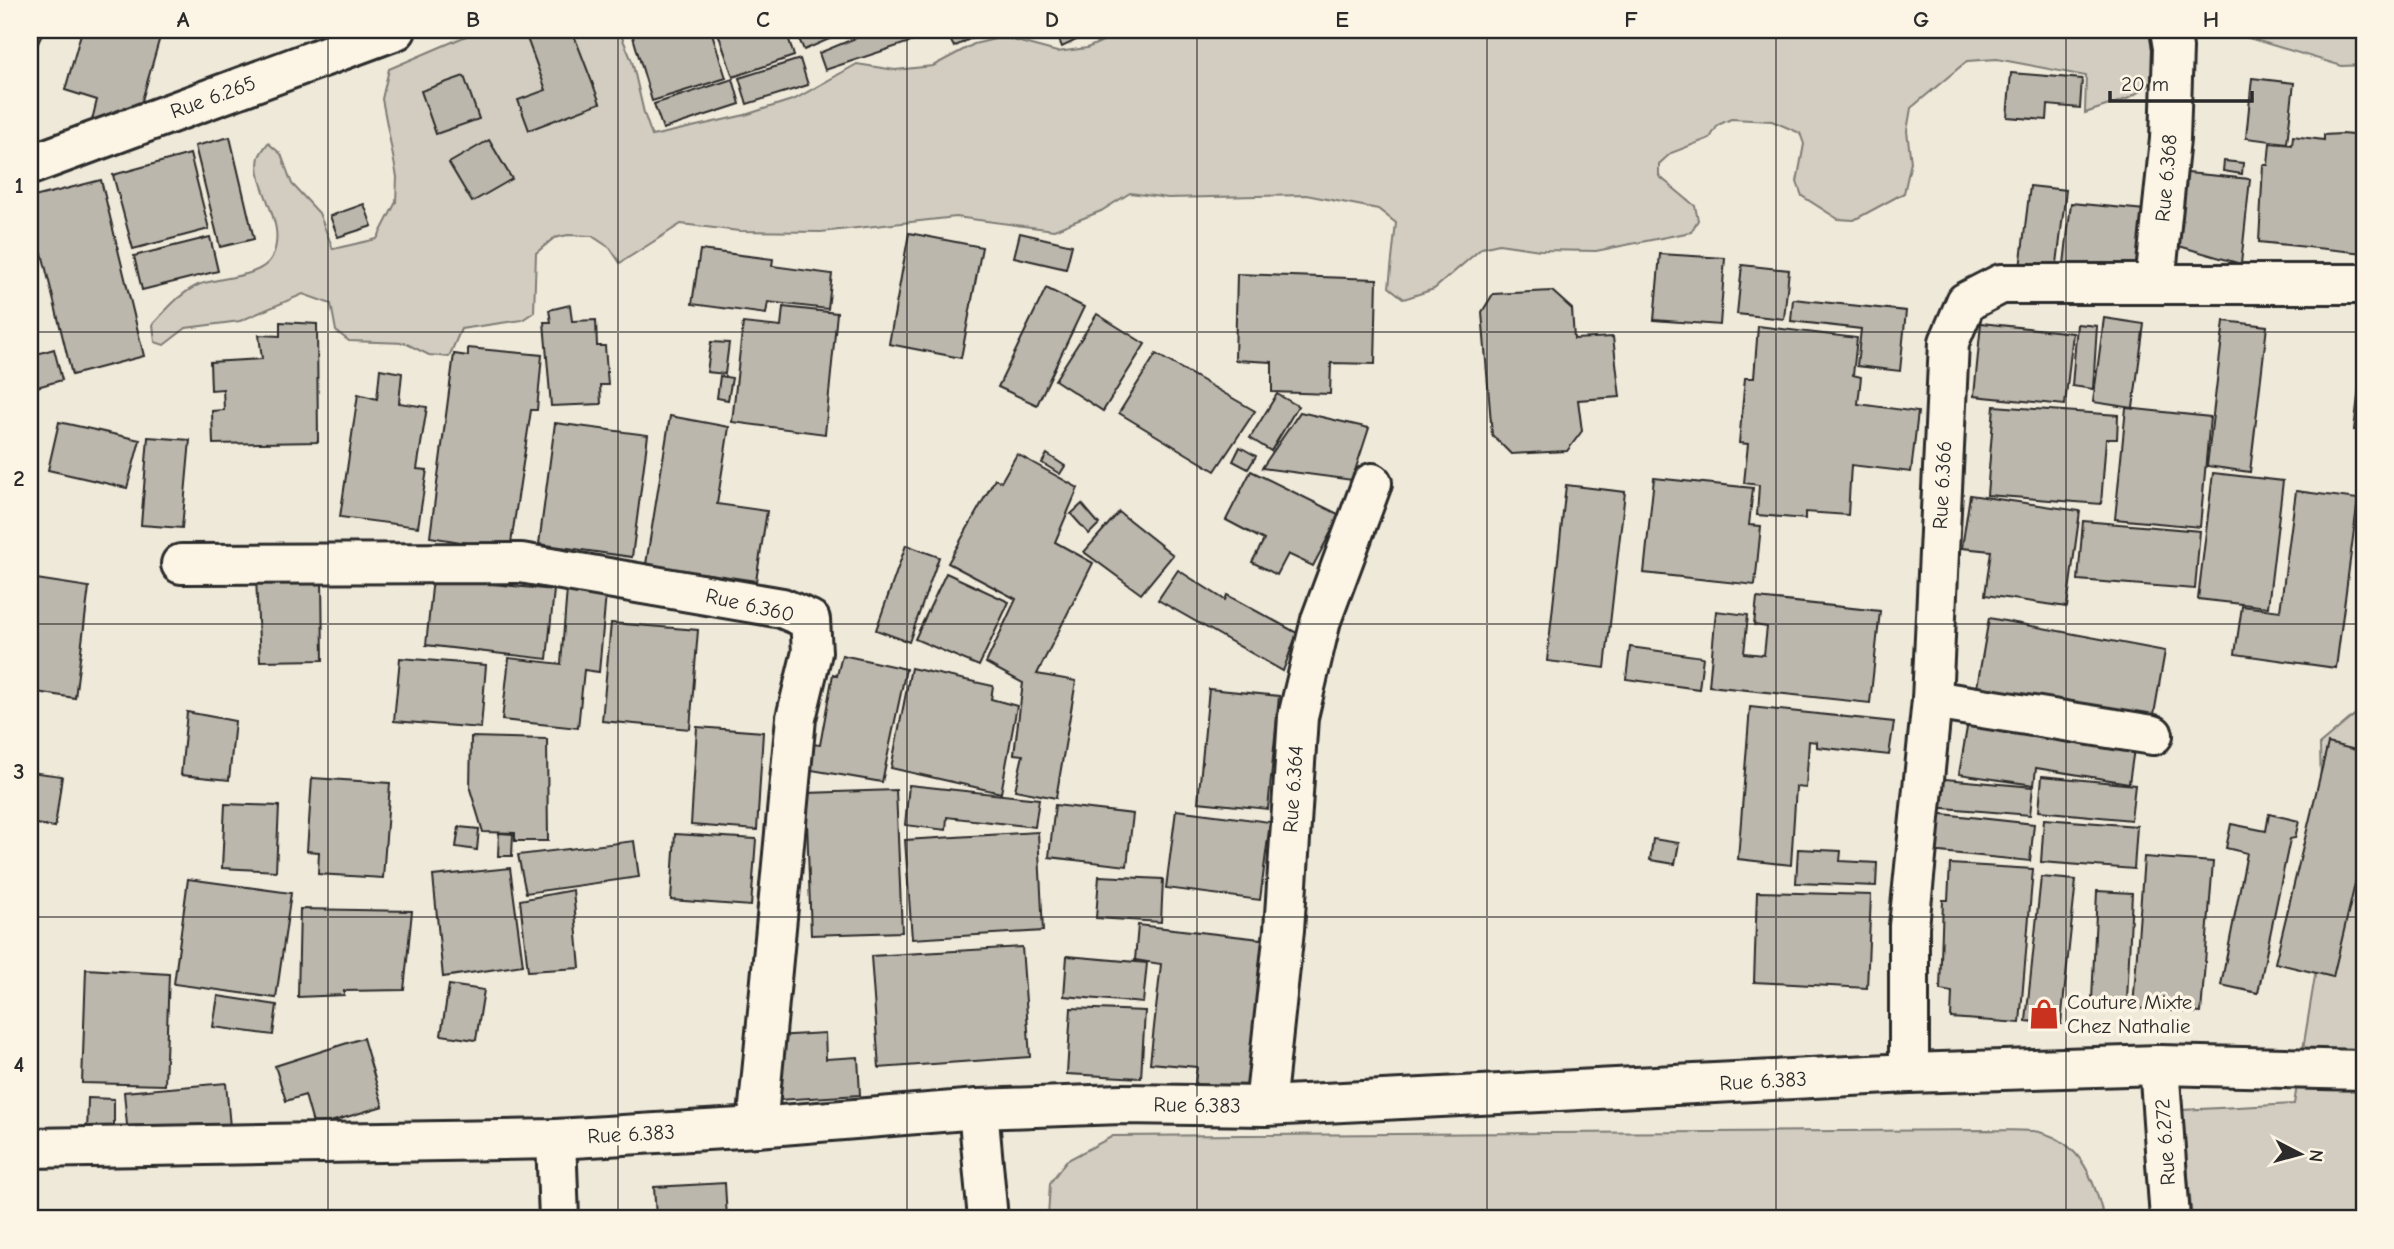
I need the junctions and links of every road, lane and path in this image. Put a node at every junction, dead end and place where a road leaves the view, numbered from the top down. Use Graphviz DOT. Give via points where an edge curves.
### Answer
graph roads {
  1 [pos="396,30"];
  2 [pos="2170,30"];
  3 [pos="30,165"];
  4 [pos="2155,284"];
  5 [pos="2364,284"];
  6 [pos="1371,483"];
  7 [pos="181,564"];
  8 [pos="1932,700"];
  9 [pos="2152,736"];
  10 [pos="2159,1065"];
  11 [pos="2364,1070"];
  12 [pos="1909,1073"];
  13 [pos="1265,1106"];
  14 [pos="978,1109"];
  15 [pos="757,1127"];
  16 [pos="556,1139"];
  17 [pos="30,1148"];
  18 [pos="559,1219"];
  19 [pos="988,1219"];
  20 [pos="2170,1219"];
  1 -- 3 [label="street, Rue 6.265"];
  2 -- 4 [label="street, Rue 6.368" via="2170,139"];
  4 -- 5 [label="street, Rue 6.366"];
  4 -- 8 [label="street, Rue 6.366" via="2001,284 1966,302 1950,342"];
  6 -- 13 [label="street, Rue 6.364" via="1321,620 1298,717 1284,930"];
  7 -- 15 [label="street, Rue 6.360" via="521,563 782,608 810,620 812,652 796,718"];
  8 -- 9 [label="street"];
  8 -- 12 [label="street, Rue 6.366" via="1909,926"];
  10 -- 11 [label="street, Rue 6.383"];
  10 -- 12 [label="street, Rue 6.383"];
  10 -- 20 [label="street, Rue 6.272"];
  12 -- 13 [label="street, Rue 6.383"];
  13 -- 14 [label="street, Rue 6.383"];
  14 -- 15 [label="street, Rue 6.383"];
  14 -- 19 [label="street"];
  15 -- 16 [label="street, Rue 6.383"];
  16 -- 17 [label="street, Rue 6.383"];
  16 -- 18 [label="street"];
}
